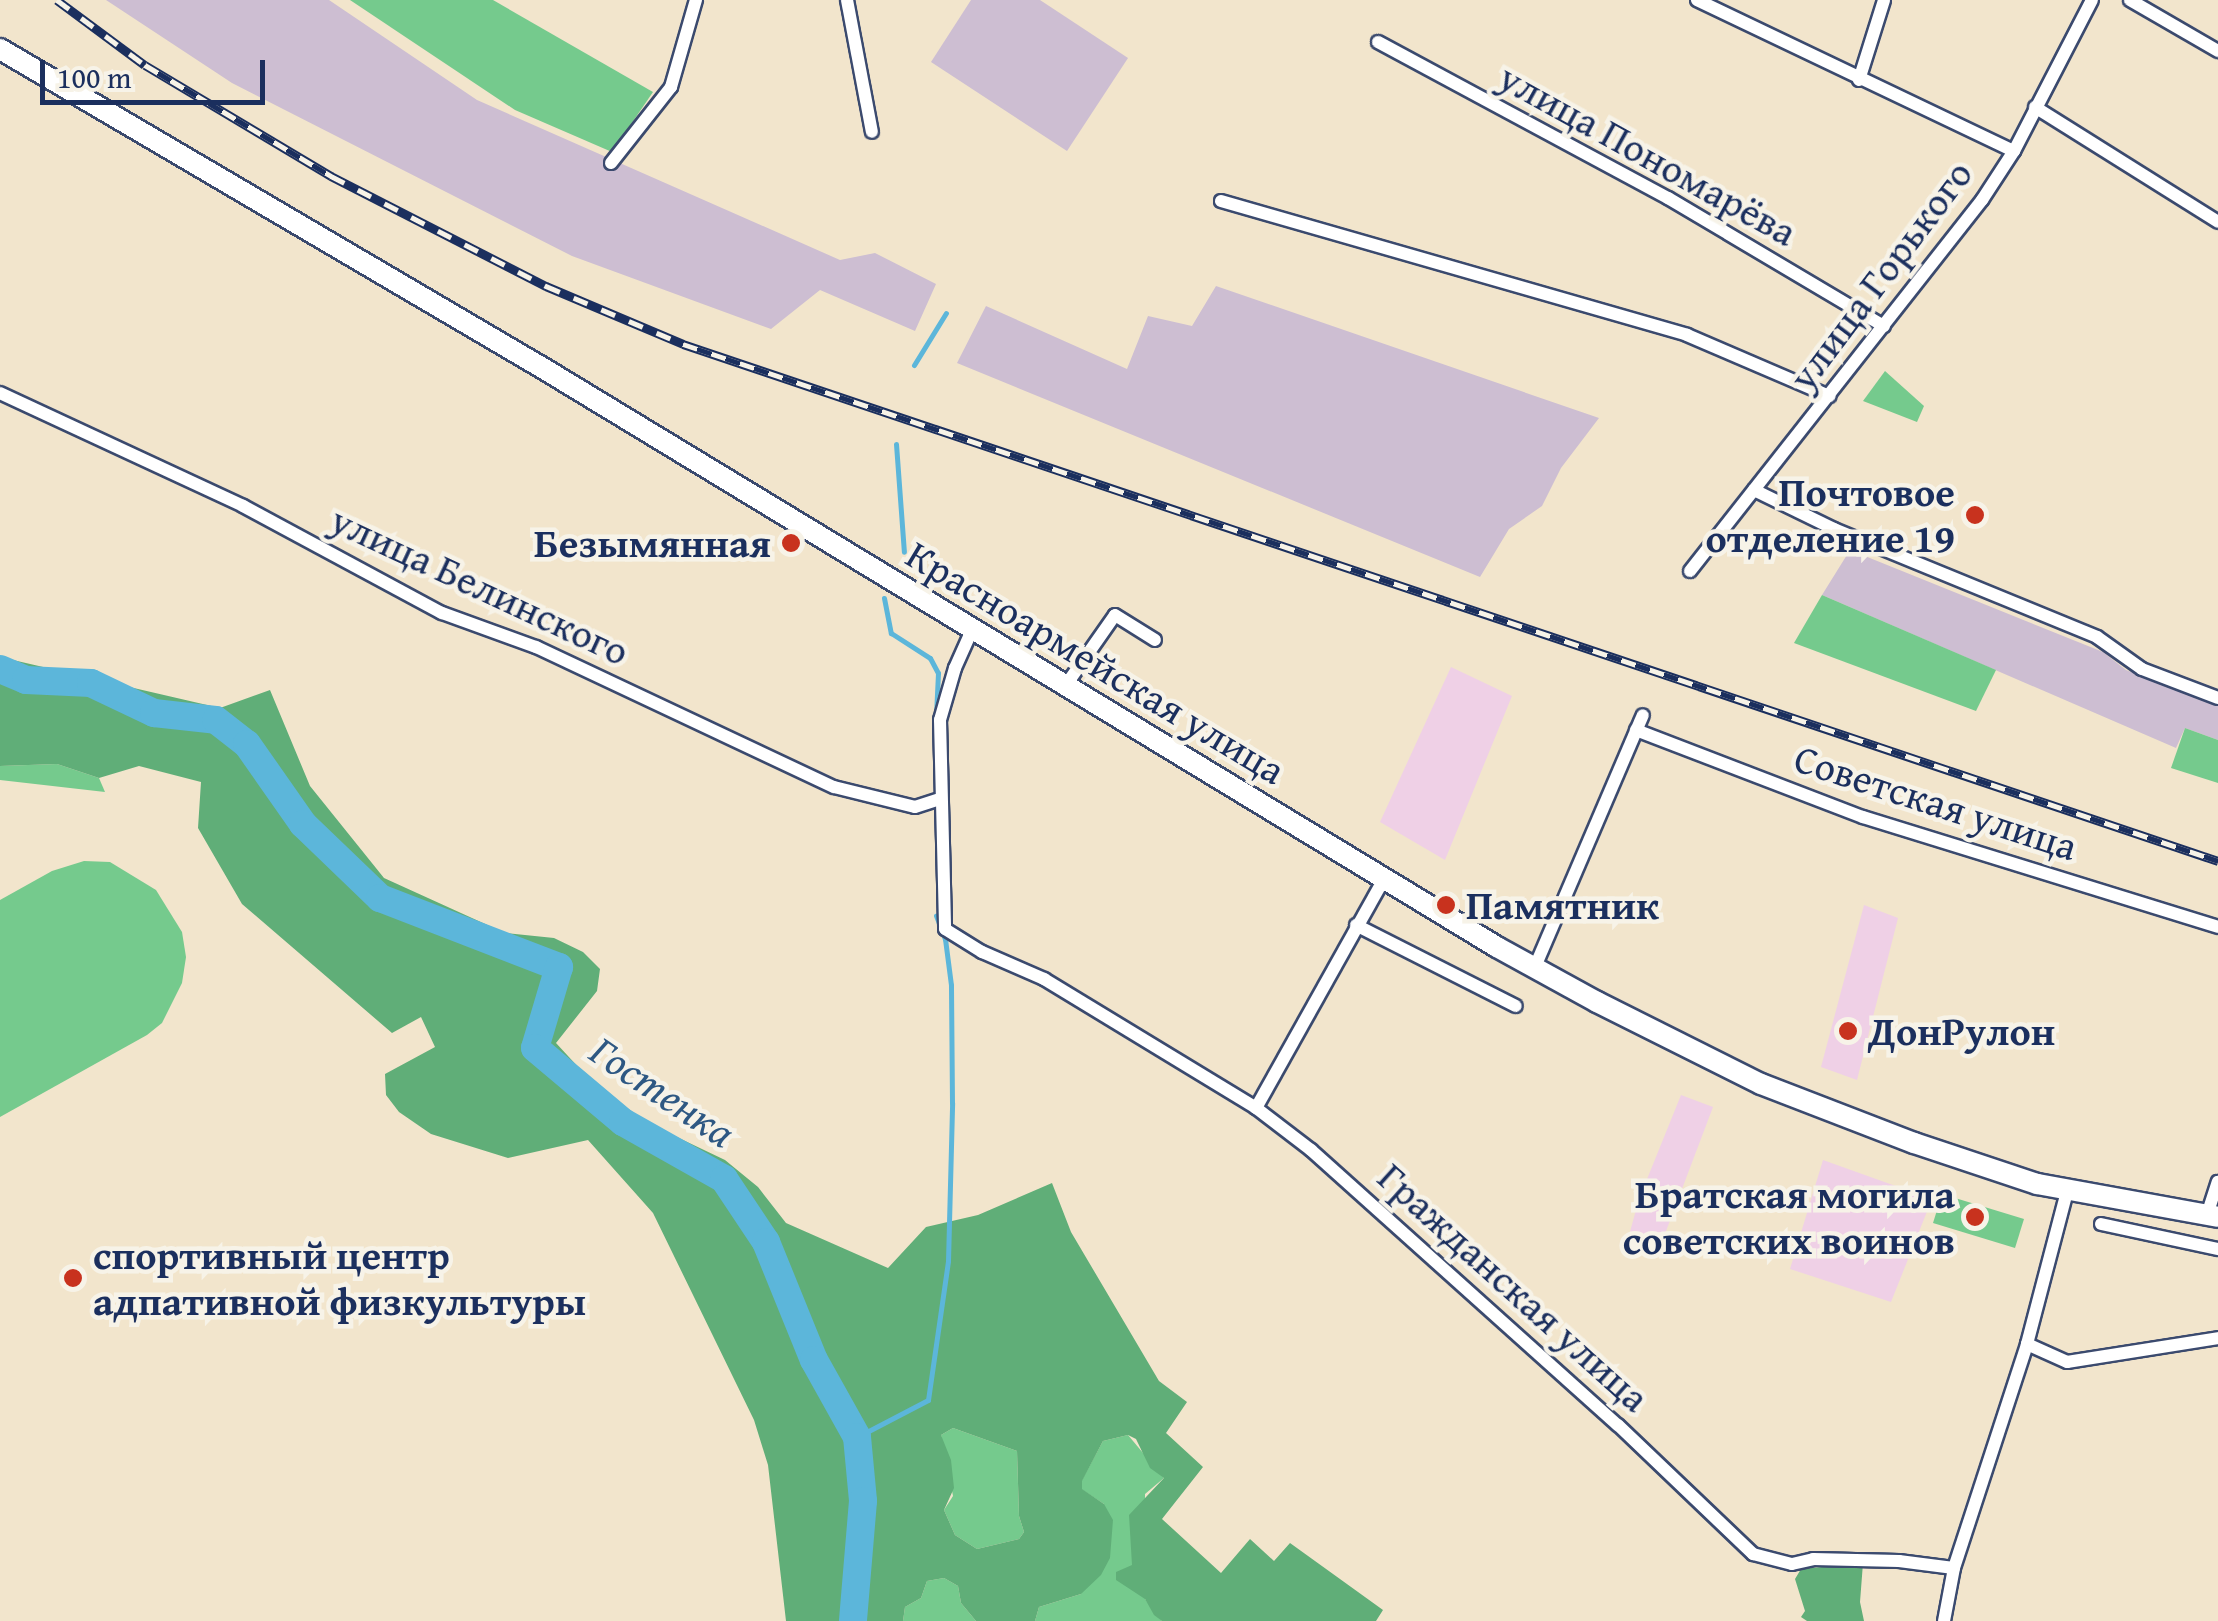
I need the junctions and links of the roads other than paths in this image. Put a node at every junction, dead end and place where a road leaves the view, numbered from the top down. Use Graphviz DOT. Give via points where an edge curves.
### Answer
graph roads {
  1 [pos="696,0"];
  2 [pos="847,0"];
  3 [pos="1697,0"];
  4 [pos="1884,0"];
  5 [pos="2092,0"];
  6 [pos="2130,0"];
  7 [pos="1378,42"];
  8 [pos="0,49"];
  9 [pos="2218,51"];
  10 [pos="1859,80"];
  11 [pos="2036,107"];
  12 [pos="872,132"];
  13 [pos="2014,151"];
  14 [pos="611,163"];
  15 [pos="1221,200"];
  16 [pos="2218,222"];
  17 [pos="1884,326"];
  18 [pos="0,392"];
  19 [pos="1829,396"];
  20 [pos="1754,490"];
  21 [pos="1690,571"];
  22 [pos="972,630"];
  23 [pos="1155,640"];
  24 [pos="1066,685"];
  25 [pos="2218,698"];
  26 [pos="1643,715"];
  27 [pos="1636,730"];
  28 [pos="940,799"];
  29 [pos="1385,877"];
  30 [pos="1356,925"];
  31 [pos="2218,927"];
  32 [pos="1534,969"];
  33 [pos="1516,1006"];
  34 [pos="1256,1108"];
  35 [pos="2218,1182"];
  36 [pos="2067,1191"];
  37 [pos="2212,1216"];
  38 [pos="2101,1224"];
  39 [pos="2218,1250"];
  40 [pos="2218,1338"];
  41 [pos="2027,1344"];
  42 [pos="1954,1568"];
  43 [pos="1944,1621"];
  1 -- 14 [label="street" via="671,87"];
  2 -- 12 [label="street"];
  3 -- 10 [label="street"];
  4 -- 10 [label="street"];
  5 -- 11 [label="street, улица Горького"];
  6 -- 9 [label="street"];
  7 -- 17 [label="street, улица Пономарёва" via="1668,198"];
  8 -- 22 [label="main road, Красноармейская улица"];
  10 -- 13 [label="street"];
  11 -- 13 [label="street, улица Горького"];
  11 -- 16 [label="street"];
  13 -- 17 [label="street, улица Горького"];
  15 -- 19 [label="street" via="1688,335"];
  17 -- 19 [label="street, улица Горького"];
  18 -- 28 [label="street, улица Белинского" via="242,506 442,613 536,647 834,788 915,807"];
  19 -- 20 [label="street, улица Горького"];
  20 -- 21 [label="street, улица Горького"];
  20 -- 25 [label="street" via="1834,530 2097,637 2142,669"];
  22 -- 24 [label="main road, Красноармейская улица"];
  22 -- 28 [label="street" via="940,720"];
  23 -- 24 [label="street" via="1115,615"];
  24 -- 29 [label="main road, Красноармейская улица"];
  26 -- 27 [label="street"];
  27 -- 31 [label="street, Советская улица" via="1863,818"];
  27 -- 32 [label="street"];
  28 -- 34 [label="street, Гражданская улица" via="945,929 1044,979"];
  29 -- 30 [label="street"];
  29 -- 32 [label="main road, Красноармейская улица"];
  30 -- 33 [label="street"];
  30 -- 34 [label="street"];
  32 -- 36 [label="main road, Красноармейская улица" via="1761,1084 1914,1144"];
  34 -- 42 [label="street, Гражданская улица" via="1380,1208 1753,1554 1792,1564 1882,1560"];
  35 -- 37 [label="street, Красноармейская улица"];
  36 -- 37 [label="main road, Красноармейская улица"];
  36 -- 41 [label="street"];
  38 -- 39 [label="street"];
  40 -- 41 [label="street" via="2067,1362"];
  41 -- 42 [label="street"];
  42 -- 43 [label="street"];
}
